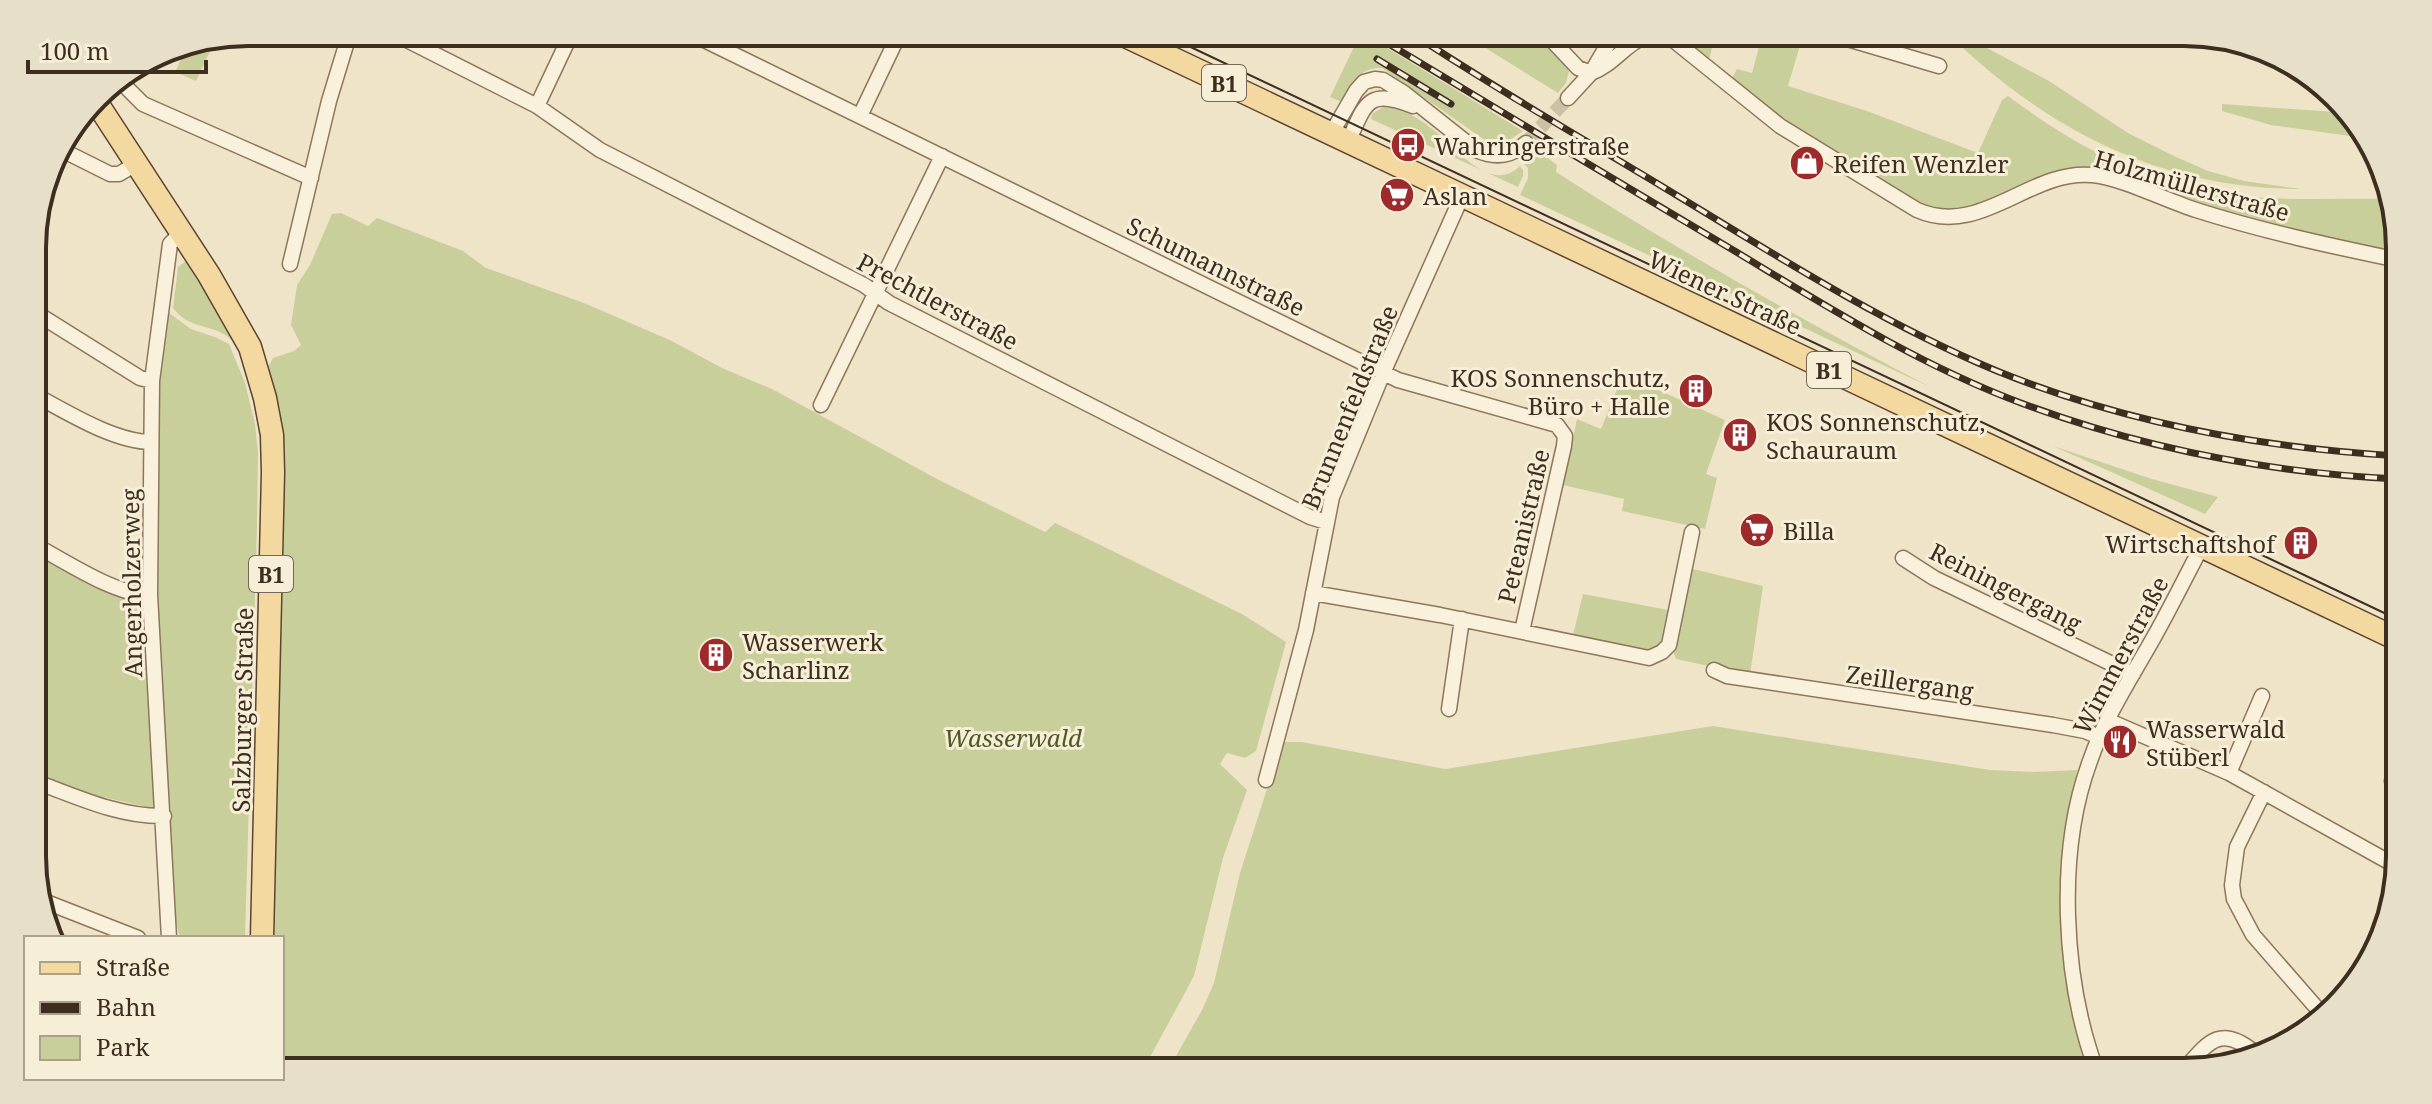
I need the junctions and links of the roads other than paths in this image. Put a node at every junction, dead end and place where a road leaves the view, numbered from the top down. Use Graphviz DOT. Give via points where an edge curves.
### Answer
graph roads {
  1 [pos="346,46"];
  2 [pos="419,46"];
  3 [pos="565,46"];
  4 [pos="717,46"];
  5 [pos="893,46"];
  6 [pos="1146,46"];
  7 [pos="1557,46"];
  8 [pos="1607,46"];
  9 [pos="1631,46"];
  10 [pos="1681,46"];
  11 [pos="1871,46"];
  12 [pos="1939,66"];
  13 [pos="1591,73"];
  14 [pos="128,89"];
  15 [pos="1568,98"];
  16 [pos="537,106"];
  17 [pos="101,109"];
  18 [pos="860,116"];
  19 [pos="1340,138"];
  20 [pos="1526,143"];
  21 [pos="70,154"];
  22 [pos="942,156"];
  23 [pos="136,164"];
  24 [pos="311,178"];
  25 [pos="1462,196"];
  26 [pos="182,232"];
  27 [pos="2386,257"];
  28 [pos="290,264"];
  29 [pos="875,293"];
  30 [pos="46,319"];
  31 [pos="1383,373"];
  32 [pos="152,381"];
  33 [pos="46,401"];
  34 [pos="821,405"];
  35 [pos="1562,430"];
  36 [pos="151,442"];
  37 [pos="1326,522"];
  38 [pos="1692,532"];
  39 [pos="2202,546"];
  40 [pos="46,551"];
  41 [pos="1903,558"];
  42 [pos="1313,593"];
  43 [pos="150,595"];
  44 [pos="1462,619"];
  45 [pos="1522,631"];
  46 [pos="2386,634"];
  47 [pos="1714,670"];
  48 [pos="2133,674"];
  49 [pos="2262,696"];
  50 [pos="1449,709"];
  51 [pos="2107,720"];
  52 [pos="2099,737"];
  53 [pos="2229,773"];
  54 [pos="1266,780"];
  55 [pos="46,785"];
  56 [pos="2264,792"];
  57 [pos="164,816"];
  58 [pos="2386,860"];
  59 [pos="52,904"];
  60 [pos="133,936"];
  61 [pos="169,936"];
  62 [pos="262,936"];
  63 [pos="2317,1008"];
  64 [pos="2247,1047"];
  65 [pos="2093,1058"];
  66 [pos="2194,1058"];
  1 -- 24 [label="street"];
  2 -- 16 [label="street, Prechtlerstraße"];
  3 -- 16 [label="street"];
  4 -- 18 [label="street, Schumannstraße"];
  5 -- 18 [label="street"];
  6 -- 19 [label="main road, Wiener Straße / B1"];
  7 -- 13 [label="street" via="1578,68"];
  8 -- 13 [label="street"];
  9 -- 13 [label="street, Holzmüllerstraße"];
  10 -- 27 [label="street, Holzmüllerstraße" via="1780,126 1932,217 1973,214 2050,182 2092,175 2255,227"];
  11 -- 12 [label="street"];
  13 -- 15 [label="street"];
  14 -- 24 [label="street" via="143,104"];
  16 -- 29 [label="street, Prechtlerstraße" via="600,150"];
  17 -- 23 [label="main road, Salzburger Straße / B1"];
  18 -- 22 [label="street, Schumannstraße"];
  19 -- 20 [label="street" via="1356,91 1369,80 1383,80 1485,154 1511,154"];
  19 -- 25 [label="main road, Wiener Straße / B1"];
  21 -- 23 [label="street" via="110,174"];
  22 -- 29 [label="street"];
  22 -- 31 [label="street, Schumannstraße"];
  23 -- 26 [label="main road, Salzburger Straße / B1"];
  24 -- 28 [label="street"];
  25 -- 31 [label="street, Brunnenfeldstraße"];
  25 -- 39 [label="main road, Wiener Straße / B1"];
  26 -- 32 [label="street, Angerholzerweg" via="170,244"];
  26 -- 62 [label="main road, Salzburger Straße / B1" via="250,347 272,435"];
  29 -- 34 [label="street"];
  29 -- 37 [label="street, Prechtlerstraße"];
  30 -- 32 [label="street"];
  31 -- 35 [label="street, Schumannstraße" via="1544,419"];
  31 -- 37 [label="street, Brunnenfeldstraße"];
  32 -- 36 [label="street, Angerholzerweg"];
  33 -- 36 [label="street" via="94,425"];
  35 -- 45 [label="street, Peteanistraße" via="1564,446"];
  36 -- 43 [label="street, Angerholzerweg"];
  37 -- 42 [label="street, Brunnenfeldstraße"];
  38 -- 45 [label="street" via="1669,645 1656,656 1642,658"];
  39 -- 46 [label="main road, Wiener Straße / B1"];
  39 -- 48 [label="street, Wimmerstraße"];
  40 -- 43 [label="street" via="124,590"];
  41 -- 48 [label="street, Reiningergang"];
  42 -- 44 [label="street"];
  42 -- 54 [label="street, Brunnenfeldstraße"];
  43 -- 57 [label="street, Angerholzerweg"];
  44 -- 45 [label="street"];
  44 -- 50 [label="street"];
  47 -- 52 [label="street, Zeillergang"];
  48 -- 51 [label="street, Wimmerstraße"];
  49 -- 53 [label="street"];
  51 -- 52 [label="street, Wimmerstraße"];
  51 -- 53 [label="street"];
  52 -- 65 [label="street, Wimmerstraße" via="2073,835 2069,909 2074,979"];
  53 -- 56 [label="street"];
  55 -- 57 [label="street" via="118,810"];
  56 -- 58 [label="street"];
  56 -- 63 [label="street" via="2237,847 2234,899 2253,935"];
  57 -- 61 [label="street, Angerholzerweg"];
  59 -- 60 [label="street"];
  64 -- 66 [label="street" via="2221,1037"];
}
